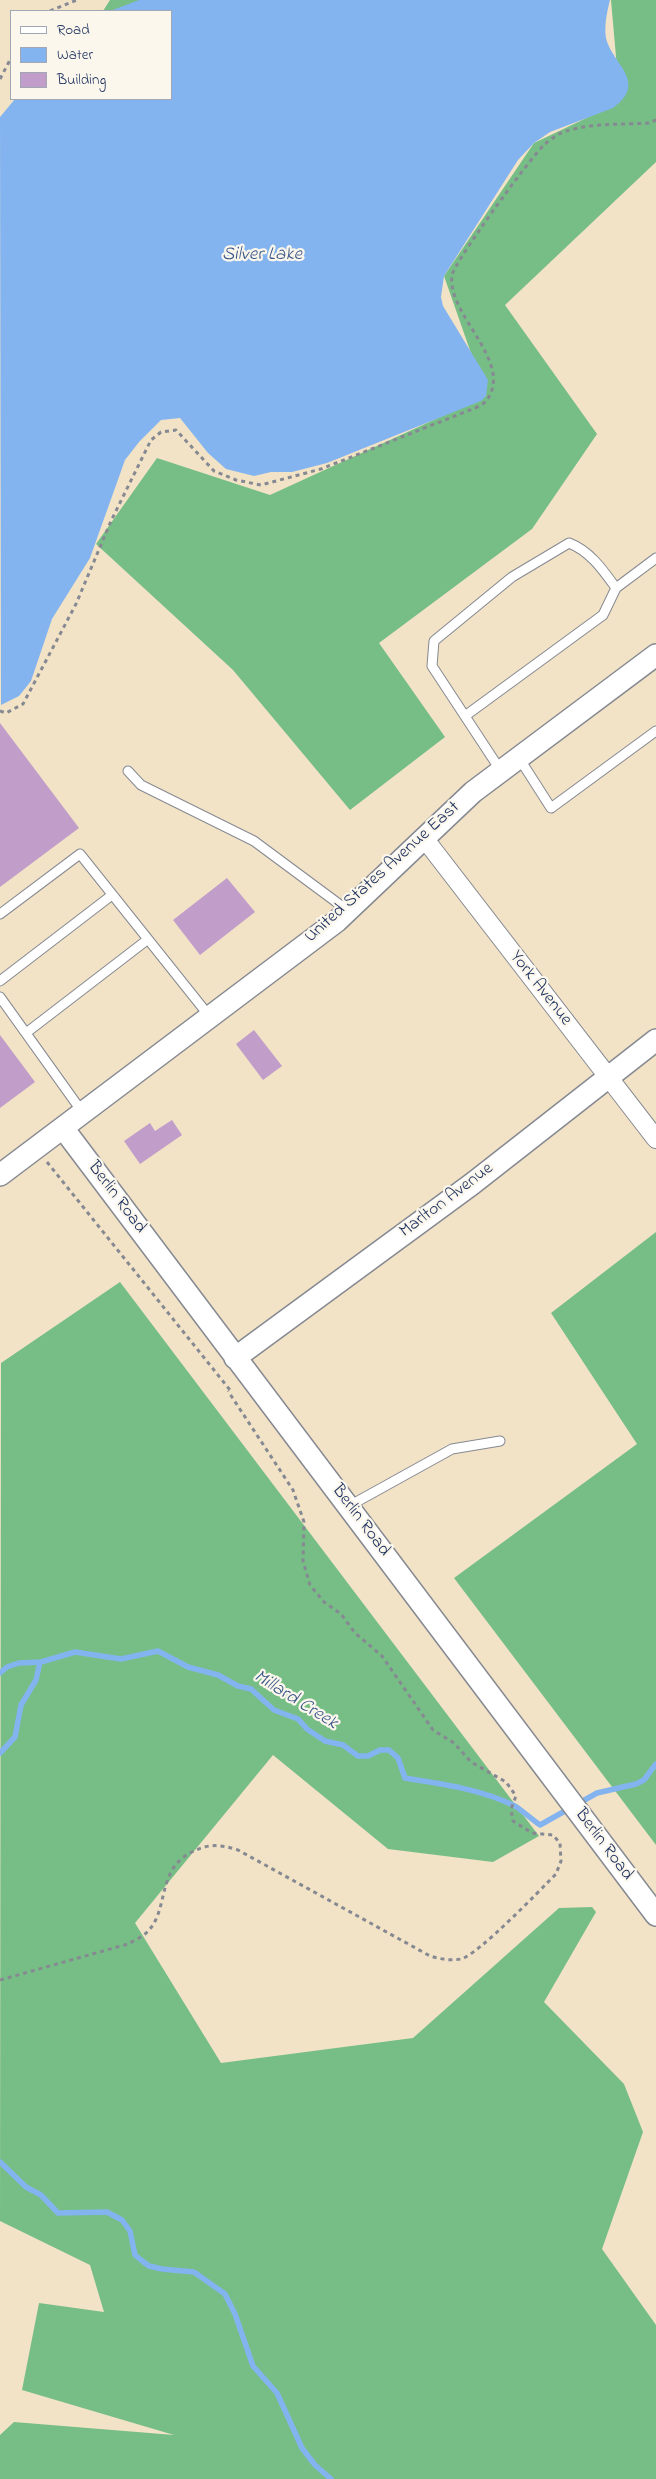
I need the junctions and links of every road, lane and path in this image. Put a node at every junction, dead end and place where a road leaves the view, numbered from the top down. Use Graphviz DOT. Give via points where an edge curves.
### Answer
graph roads {
  1 [pos="77,0"];
  2 [pos="52,10"];
  3 [pos="10,60"];
  4 [pos="0,78"];
  5 [pos="656,120"];
  6 [pos="656,558"];
  7 [pos="616,588"];
  8 [pos="656,655"];
  9 [pos="0,711"];
  10 [pos="465,716"];
  11 [pos="656,731"];
  12 [pos="519,758"];
  13 [pos="128,770"];
  14 [pos="501,771"];
  15 [pos="424,838"];
  16 [pos="112,895"];
  17 [pos="348,910"];
  18 [pos="0,914"];
  19 [pos="147,940"];
  20 [pos="0,981"];
  21 [pos="0,997"];
  22 [pos="210,1017"];
  23 [pos="26,1033"];
  24 [pos="656,1040"];
  25 [pos="608,1078"];
  26 [pos="83,1113"];
  27 [pos="63,1128"];
  28 [pos="656,1138"];
  29 [pos="36,1148"];
  30 [pos="0,1175"];
  31 [pos="235,1358"];
  32 [pos="249,1376"];
  33 [pos="228,1391"];
  34 [pos="500,1441"];
  35 [pos="348,1506"];
  36 [pos="656,1915"];
  37 [pos="0,1980"];
  1 -- 2 [label="path"];
  3 -- 4 [label="path"];
  5 -- 9 [label="path" via="574,128 544,144 485,222 452,274 454,293 461,310 491,361 493,385 486,402 320,469 261,485 236,480 214,470 176,430 161,432 152,440 110,521 76,604 23,704 6,713"];
  6 -- 7 [label="lane"];
  7 -- 10 [label="lane" via="603,615"];
  7 -- 10 [label="lane" via="594,560 580,547 569,543 512,577 434,640 432,666"];
  8 -- 12 [label="street, United States Avenue East"];
  10 -- 14 [label="lane"];
  11 -- 12 [label="lane" via="551,808"];
  12 -- 14 [label="street, United States Avenue East"];
  13 -- 17 [label="lane" via="141,785 254,841"];
  14 -- 15 [label="street, United States Avenue East" via="473,792"];
  15 -- 17 [label="street, United States Avenue East"];
  15 -- 25 [label="street, York Avenue"];
  16 -- 18 [label="lane" via="80,854"];
  16 -- 19 [label="lane"];
  16 -- 20 [label="lane"];
  17 -- 22 [label="street, United States Avenue East"];
  19 -- 22 [label="lane"];
  19 -- 23 [label="lane"];
  21 -- 23 [label="lane"];
  22 -- 26 [label="street, United States Avenue East"];
  23 -- 26 [label="lane"];
  24 -- 25 [label="street, Marlton Avenue"];
  25 -- 28 [label="street, York Avenue"];
  25 -- 31 [label="street, Marlton Avenue" via="472,1184"];
  26 -- 27 [label="street, United States Avenue East"];
  27 -- 29 [label="street, United States Avenue East"];
  27 -- 31 [label="street, Berlin Road"];
  29 -- 30 [label="street, United States Avenue East"];
  29 -- 33 [label="path"];
  31 -- 32 [label="street, Berlin Road"];
  32 -- 33 [label="path"];
  32 -- 35 [label="street, Berlin Road"];
  33 -- 37 [label="path" via="293,1490 304,1522 303,1561 310,1585 355,1633 382,1656 434,1730 454,1743 472,1762 506,1782 516,1796 511,1809 512,1821 532,1833 552,1835 560,1843 561,1861 556,1874 479,1947 462,1958 443,1960 430,1956 238,1850 211,1844 184,1855 171,1869 158,1909 145,1934 128,1944"];
  34 -- 35 [label="lane" via="452,1449"];
  35 -- 36 [label="street, Berlin Road"];
}
